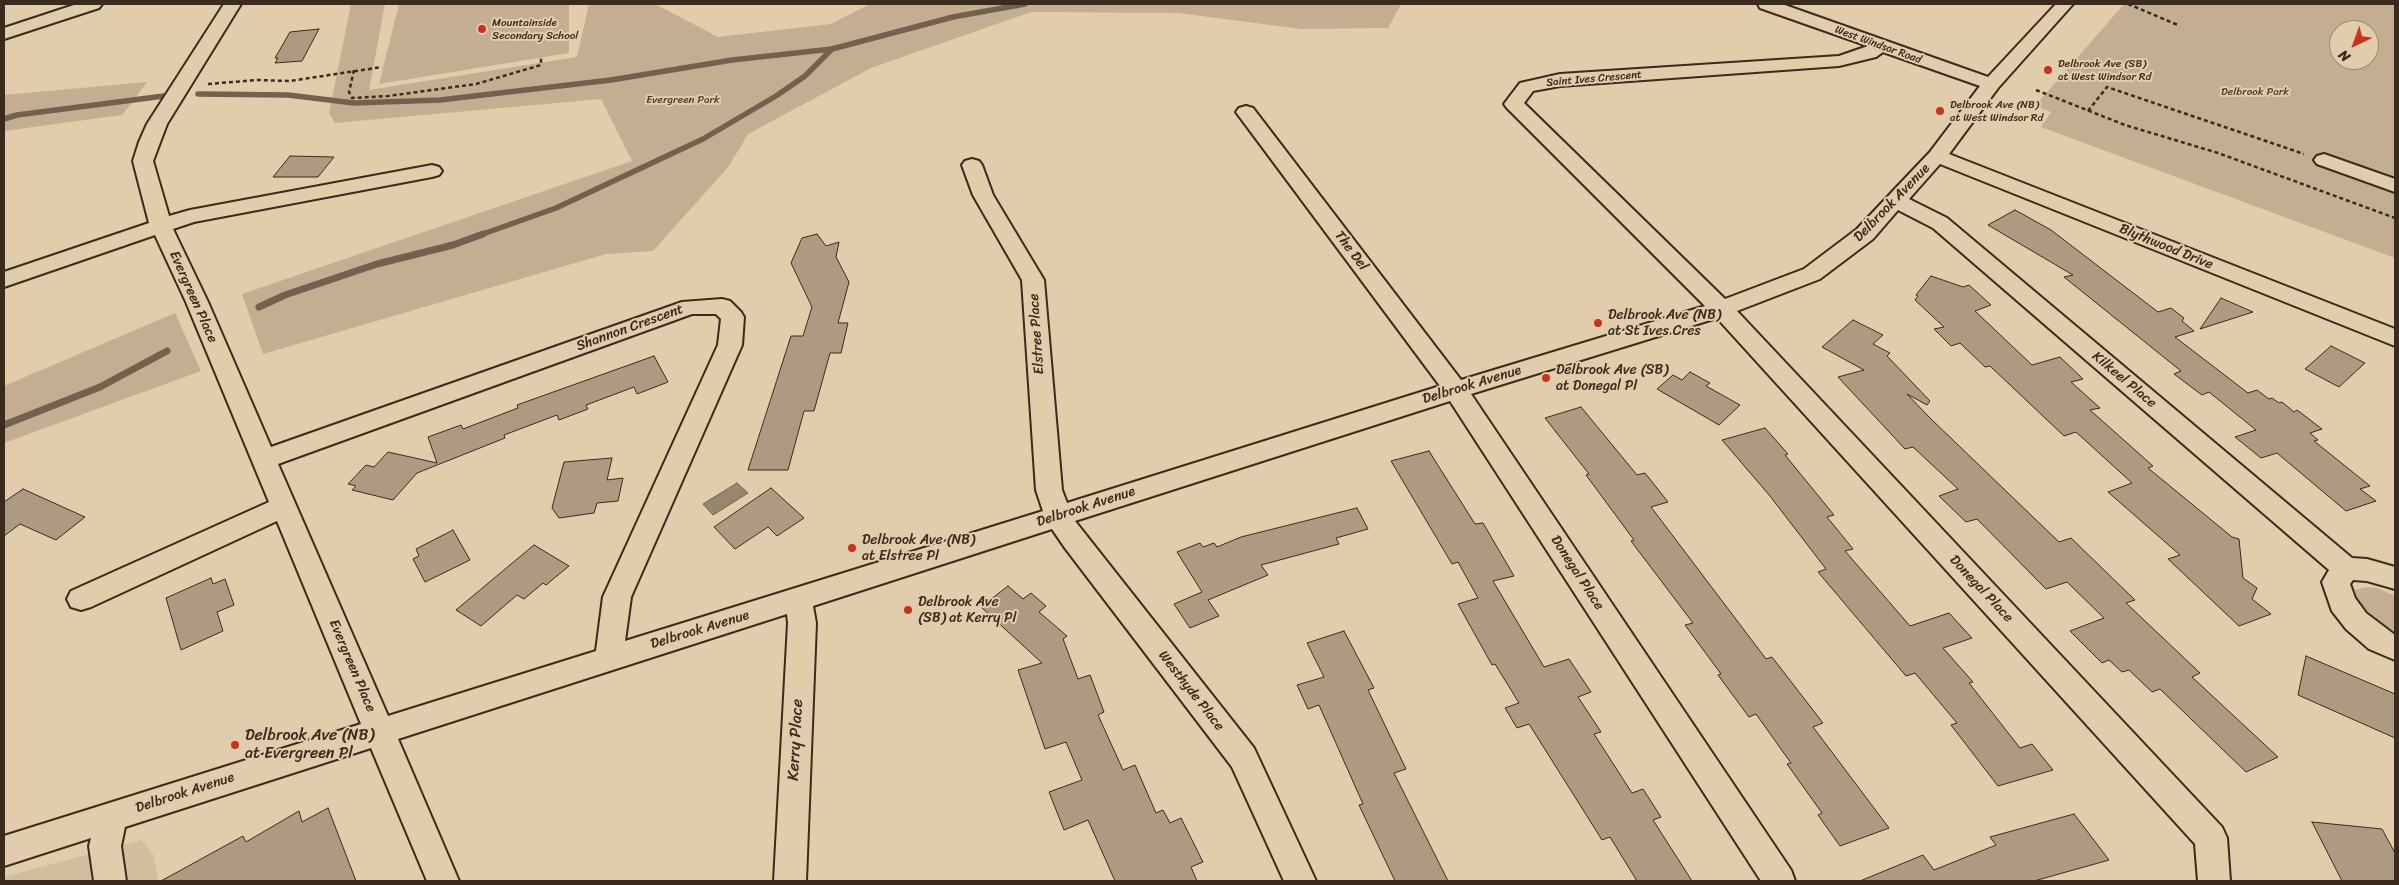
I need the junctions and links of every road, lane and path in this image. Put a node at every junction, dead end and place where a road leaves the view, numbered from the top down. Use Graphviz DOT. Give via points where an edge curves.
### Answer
graph roads {
  1 [pos="94,4"];
  2 [pos="232,4"];
  3 [pos="1766,4"];
  4 [pos="2066,4"];
  5 [pos="2128,4"];
  6 [pos="2178,25"];
  7 [pos="4,34"];
  8 [pos="1880,46"];
  9 [pos="541,57"];
  10 [pos="382,67"];
  11 [pos="354,70"];
  12 [pos="1991,84"];
  13 [pos="181,87"];
  14 [pos="2036,90"];
  15 [pos="2088,111"];
  16 [pos="1246,112"];
  17 [pos="1937,156"];
  18 [pos="2324,160"];
  19 [pos="972,165"];
  20 [pos="432,171"];
  21 [pos="2395,186"];
  22 [pos="1896,200"];
  23 [pos="2395,218"];
  24 [pos="161,226"];
  25 [pos="4,280"];
  26 [pos="1720,309"];
  27 [pos="2395,338"];
  28 [pos="1456,390"];
  29 [pos="264,459"];
  30 [pos="284,507"];
  31 [pos="1058,516"];
  32 [pos="2346,569"];
  33 [pos="2395,578"];
  34 [pos="81,599"];
  35 [pos="798,600"];
  36 [pos="2395,648"];
  37 [pos="609,658"];
  38 [pos="380,731"];
  39 [pos="112,817"];
  40 [pos="4,851"];
  41 [pos="110,881"];
  42 [pos="443,881"];
  43 [pos="790,881"];
  44 [pos="1300,881"];
  45 [pos="1780,881"];
  46 [pos="2214,881"];
  1 -- 7 [label="street"];
  2 -- 13 [label="street, Evergreen Place"];
  3 -- 8 [label="street, West Windsor Road"];
  4 -- 12 [label="street, Delbrook Avenue"];
  5 -- 6 [label="path"];
  8 -- 12 [label="street, West Windsor Road"];
  8 -- 26 [label="street, Saint Ives Crescent" via="1870,53 1839,61 1560,80 1527,87 1520,94 1514,104"];
  9 -- 11 [label="path" via="541,65 476,84 388,96 352,98 349,92"];
  10 -- 11 [label="path"];
  11 -- 13 [label="path" via="290,81 257,80"];
  12 -- 17 [label="street, Delbrook Avenue"];
  13 -- 24 [label="street, Evergreen Place" via="157,124 143,161"];
  14 -- 15 [label="path"];
  15 -- 18 [label="path" via="2107,87"];
  15 -- 23 [label="path" via="2218,153"];
  16 -- 28 [label="street, The Del"];
  17 -- 22 [label="street, Delbrook Avenue"];
  17 -- 27 [label="street, Blythwood Drive"];
  18 -- 21 [label="street"];
  19 -- 31 [label="street, Elstree Place" via="983,195 1034,280 1048,490"];
  20 -- 24 [label="street" via="190,216"];
  22 -- 26 [label="street, Delbrook Avenue" via="1865,234 1812,274"];
  22 -- 32 [label="street, Kilkeel Place" via="1940,223"];
  24 -- 25 [label="street"];
  24 -- 29 [label="street, Evergreen Place"];
  26 -- 28 [label="street, Delbrook Avenue"];
  26 -- 46 [label="street, Donegal Place" via="2211,838"];
  28 -- 31 [label="street, Delbrook Avenue"];
  28 -- 45 [label="street, Donegal Place"];
  29 -- 30 [label="street, Evergreen Place"];
  29 -- 37 [label="street, Shannon Crescent" via="690,307 722,306 734,317 730,345 617,596"];
  30 -- 34 [label="street"];
  30 -- 38 [label="street, Evergreen Place"];
  31 -- 35 [label="street, Delbrook Avenue"];
  31 -- 44 [label="street, Westhyde Place" via="1243,758"];
  32 -- 33 [label="street" via="2367,570"];
  32 -- 36 [label="street" via="2336,582 2342,603 2356,621 2379,641"];
  35 -- 37 [label="street, Delbrook Avenue"];
  35 -- 43 [label="street, Kerry Place" via="802,623"];
  37 -- 38 [label="street, Delbrook Avenue"];
  38 -- 39 [label="street, Delbrook Avenue"];
  38 -- 42 [label="street, Evergreen Place"];
  39 -- 40 [label="street, Delbrook Avenue"];
  39 -- 41 [label="street" via="105,846"];
}
